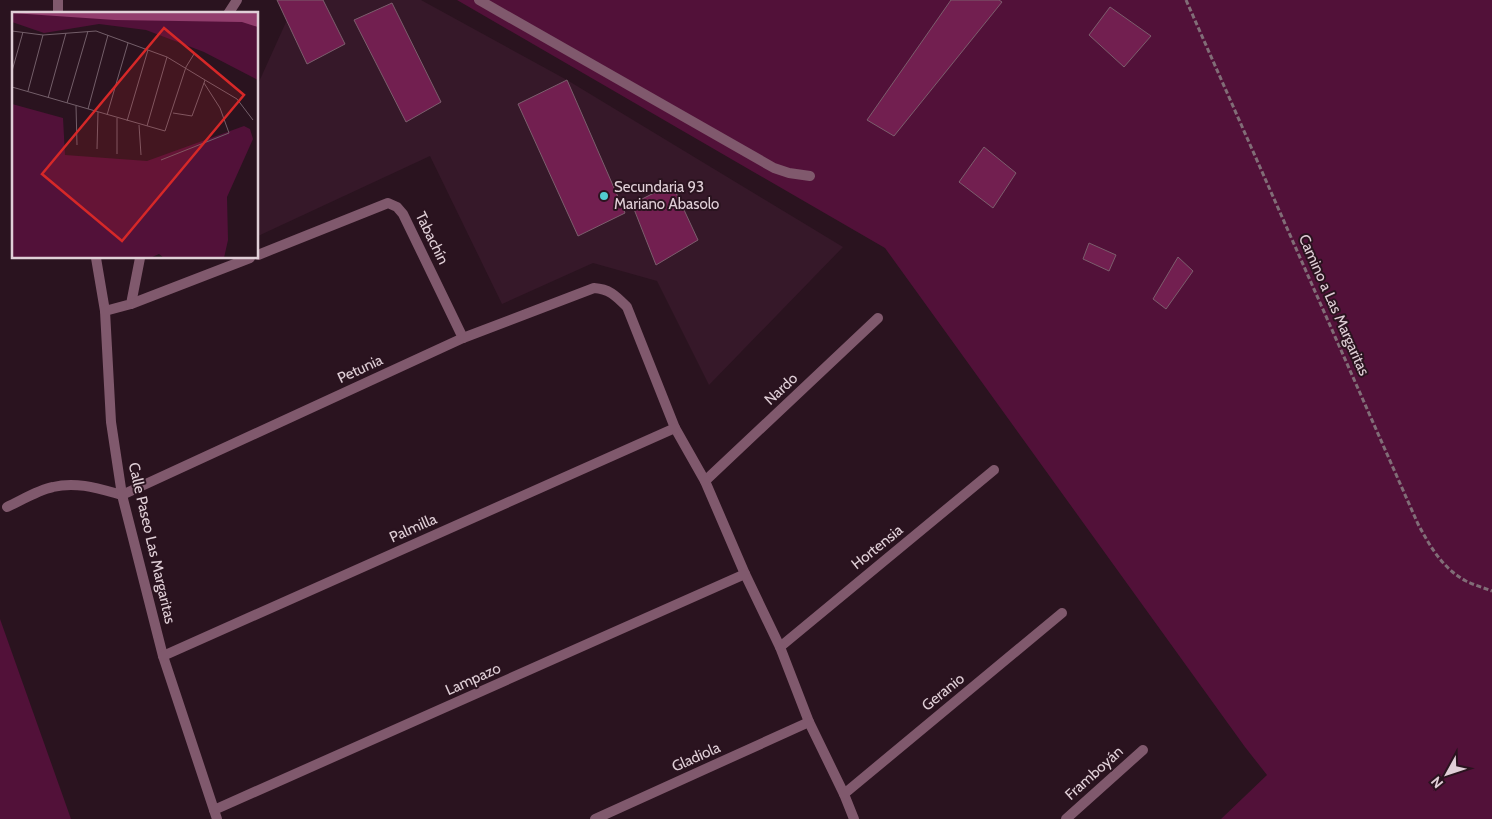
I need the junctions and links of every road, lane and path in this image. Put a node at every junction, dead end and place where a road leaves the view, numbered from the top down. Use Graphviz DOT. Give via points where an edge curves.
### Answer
graph roads {
  1 [pos="237,0"];
  2 [pos="479,0"];
  3 [pos="1186,0"];
  4 [pos="229,12"];
  5 [pos="810,176"];
  6 [pos="259,254"];
  7 [pos="96,259"];
  8 [pos="140,259"];
  9 [pos="247,259"];
  10 [pos="131,304"];
  11 [pos="105,311"];
  12 [pos="878,318"];
  13 [pos="463,338"];
  14 [pos="676,428"];
  15 [pos="994,470"];
  16 [pos="705,481"];
  17 [pos="122,495"];
  18 [pos="7,506"];
  19 [pos="745,574"];
  20 [pos="1492,592"];
  21 [pos="1062,613"];
  22 [pos="780,647"];
  23 [pos="163,656"];
  24 [pos="809,722"];
  25 [pos="1143,750"];
  26 [pos="844,794"];
  27 [pos="215,815"];
  28 [pos="595,819"];
  29 [pos="854,819"];
  30 [pos="1066,819"];
  1 -- 4 [label="street"];
  2 -- 5 [label="street" via="774,168"];
  3 -- 20 [label="path, Camino a Las Margaritas" via="1422,532 1444,565 1466,581"];
  6 -- 13 [label="street, Tabachín" via="388,203 403,214"];
  7 -- 11 [label="street, Calle Paseo Las Margaritas"];
  8 -- 10 [label="street"];
  9 -- 10 [label="street"];
  10 -- 11 [label="street"];
  11 -- 17 [label="street, Calle Paseo Las Margaritas" via="111,422"];
  12 -- 16 [label="street, Nardo"];
  13 -- 14 [label="street, Petunia" via="594,288 604,289 615,294 626,307"];
  13 -- 17 [label="street, Petunia"];
  14 -- 16 [label="street"];
  14 -- 23 [label="street, Palmilla"];
  15 -- 22 [label="street, Hortensia"];
  16 -- 19 [label="street"];
  17 -- 18 [label="street" via="81,485 67,485 53,487"];
  17 -- 23 [label="street, Calle Paseo Las Margaritas"];
  19 -- 22 [label="street"];
  19 -- 27 [label="street, Lampazo"];
  21 -- 26 [label="street, Geranio"];
  22 -- 24 [label="street"];
  23 -- 27 [label="street, Calle Paseo Las Margaritas"];
  24 -- 26 [label="street"];
  24 -- 28 [label="street, Gladiola"];
  25 -- 30 [label="street, Framboyán"];
  26 -- 29 [label="street"];
}
